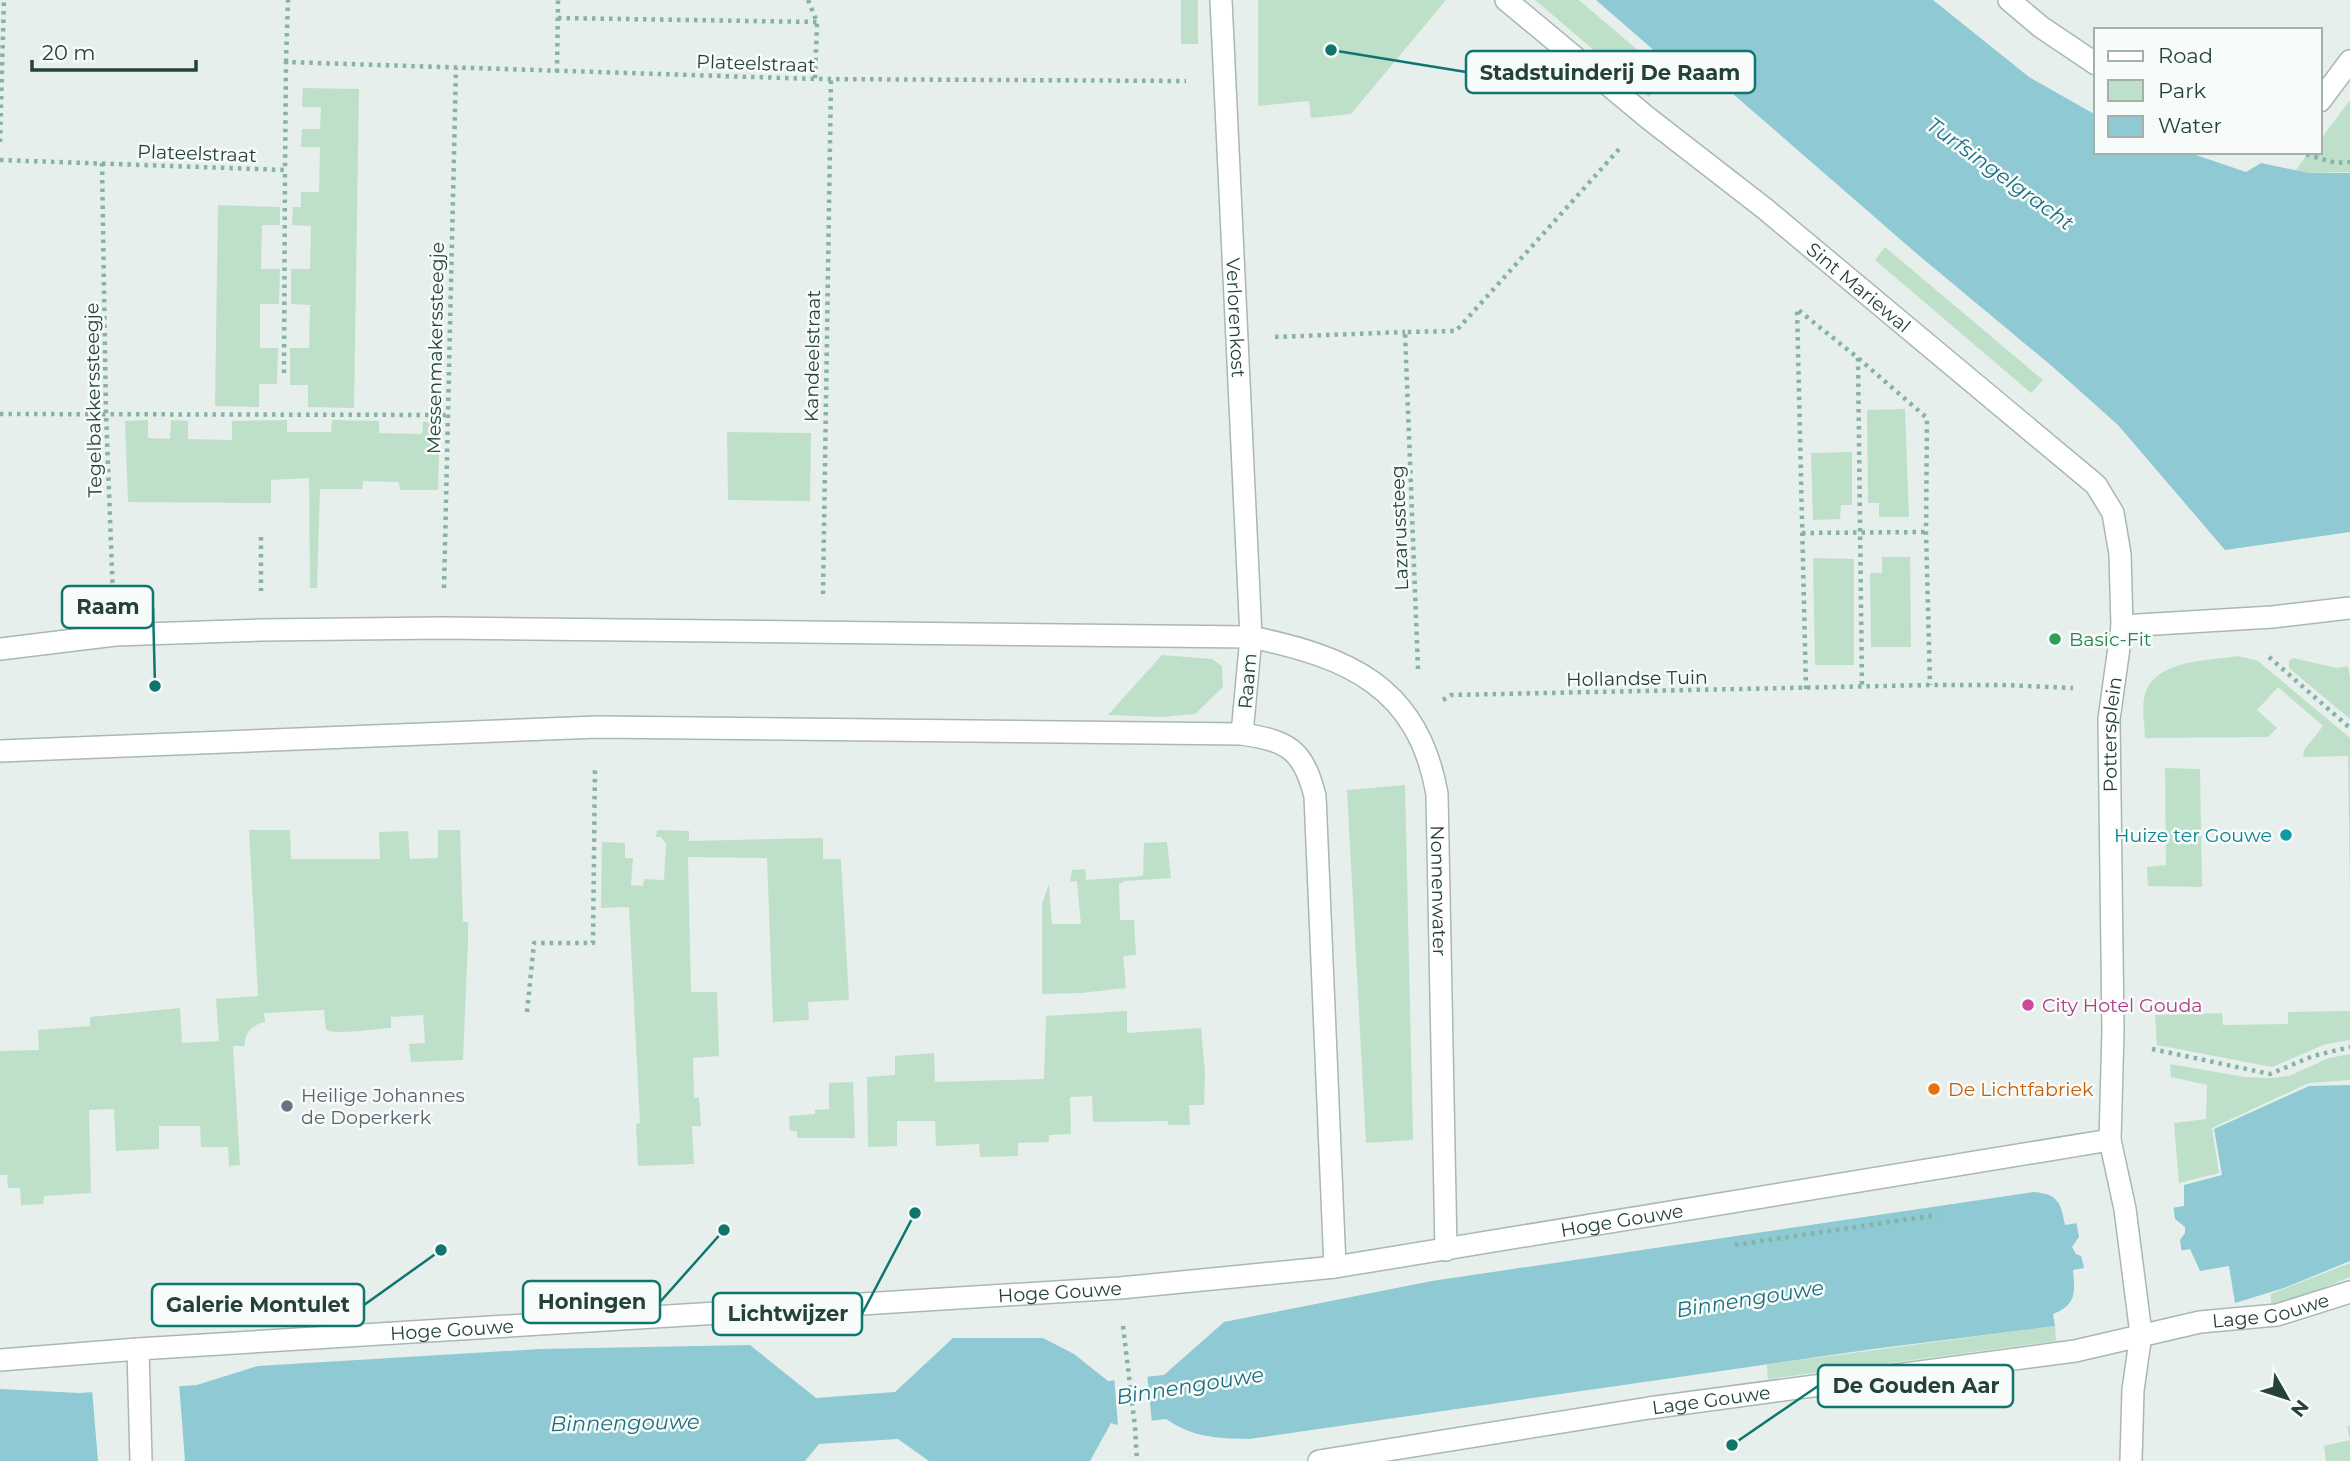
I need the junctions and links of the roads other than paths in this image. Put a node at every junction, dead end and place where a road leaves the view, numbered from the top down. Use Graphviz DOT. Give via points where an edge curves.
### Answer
graph roads {
  1 [pos="1221,0"];
  2 [pos="1506,0"];
  3 [pos="2009,0"];
  4 [pos="2350,61"];
  5 [pos="2094,63"];
  6 [pos="2322,98"];
  7 [pos="2350,608"];
  8 [pos="2122,626"];
  9 [pos="1251,637"];
  10 [pos="0,649"];
  11 [pos="1241,734"];
  12 [pos="0,751"];
  13 [pos="2110,1140"];
  14 [pos="1446,1250"];
  15 [pos="1335,1267"];
  16 [pos="2350,1292"];
  17 [pos="2141,1334"];
  18 [pos="138,1349"];
  19 [pos="0,1360"];
  20 [pos="141,1461"];
  21 [pos="1319,1461"];
  22 [pos="2131,1461"];
  1 -- 9 [label="street, Verlorenkost"];
  2 -- 8 [label="street, Sint Mariewal" via="2096,485 2113,513 2120,554"];
  3 -- 5 [label="street"];
  4 -- 6 [label="street"];
  7 -- 8 [label="street"];
  8 -- 13 [label="street, Pottersplein" via="2109,719"];
  9 -- 10 [label="street, Raam" via="443,628 115,635"];
  9 -- 11 [label="street, Raam"];
  9 -- 14 [label="street, Nonnenwater" via="1301,648 1346,665 1373,682 1410,722 1434,774"];
  11 -- 12 [label="street, Raam" via="597,727"];
  11 -- 15 [label="street" via="1270,738 1298,756 1309,772 1315,796"];
  13 -- 14 [label="street, Hoge Gouwe"];
  13 -- 17 [label="street, Pottersplein"];
  14 -- 15 [label="street, Hoge Gouwe"];
  15 -- 18 [label="street, Hoge Gouwe" via="1120,1288"];
  16 -- 17 [label="street, Lage Gouwe" via="2277,1315 2200,1322"];
  17 -- 21 [label="street, Lage Gouwe" via="2075,1352 1648,1408"];
  17 -- 22 [label="street, Pottersplein" via="2133,1390"];
  18 -- 19 [label="street, Hoge Gouwe"];
  18 -- 20 [label="street"];
}
